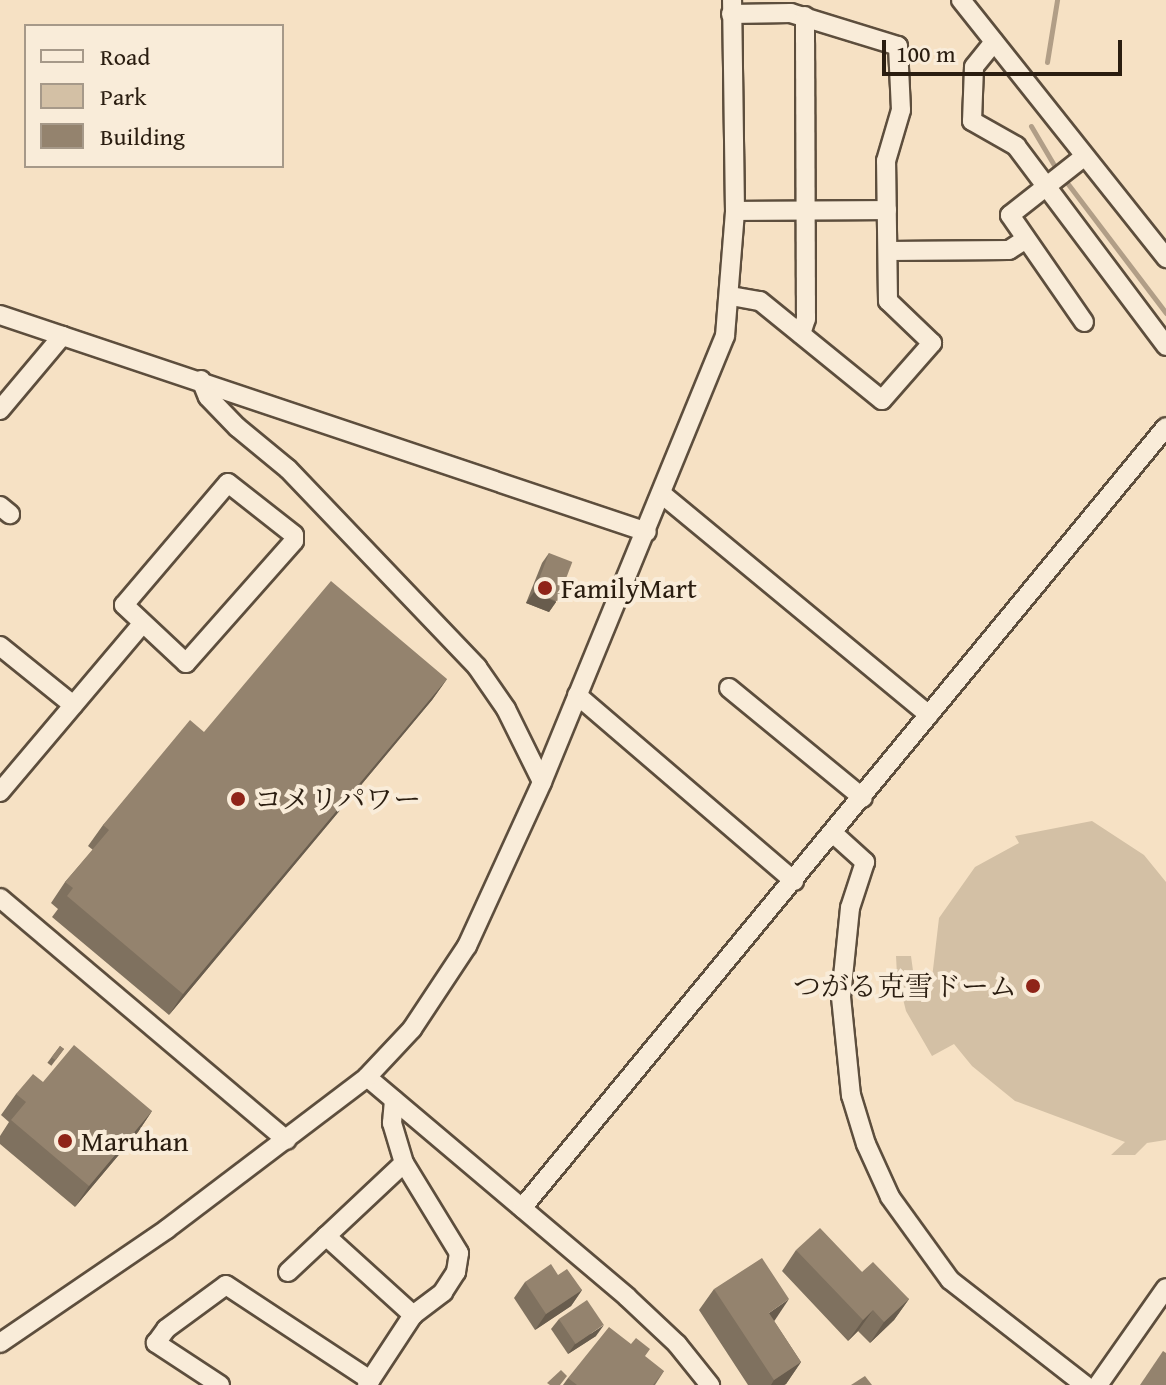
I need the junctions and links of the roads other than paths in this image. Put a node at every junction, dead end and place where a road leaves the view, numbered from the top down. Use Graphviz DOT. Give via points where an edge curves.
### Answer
graph roads {
  1 [pos="961,0"];
  2 [pos="732,7"];
  3 [pos="805,16"];
  4 [pos="994,42"];
  5 [pos="1085,156"];
  6 [pos="1046,185"];
  7 [pos="805,210"];
  8 [pos="887,210"];
  9 [pos="735,211"];
  10 [pos="1026,239"];
  11 [pos="888,251"];
  12 [pos="1166,258"];
  13 [pos="731,296"];
  14 [pos="0,315"];
  15 [pos="1084,322"];
  16 [pos="801,334"];
  17 [pos="62,336"];
  18 [pos="1166,346"];
  19 [pos="201,380"];
  20 [pos="0,410"];
  21 [pos="1166,427"];
  22 [pos="663,495"];
  23 [pos="647,532"];
  24 [pos="141,625"];
  25 [pos="0,646"];
  26 [pos="729,688"];
  27 [pos="577,695"];
  28 [pos="73,705"];
  29 [pos="929,715"];
  30 [pos="542,782"];
  31 [pos="0,792"];
  32 [pos="863,798"];
  33 [pos="834,834"];
  34 [pos="794,881"];
  35 [pos="0,898"];
  36 [pos="367,1077"];
  37 [pos="394,1100"];
  38 [pos="286,1140"];
  39 [pos="404,1163"];
  40 [pos="522,1208"];
  41 [pos="326,1236"];
  42 [pos="288,1272"];
  43 [pos="1166,1288"];
  44 [pos="413,1315"];
  45 [pos="0,1343"];
  46 [pos="368,1383"];
  47 [pos="220,1385"];
  48 [pos="710,1385"];
  49 [pos="1085,1385"];
  50 [pos="1098,1385"];
  1 -- 4 [label="street"];
  2 -- 3 [label="street"];
  2 -- 9 [label="street"];
  3 -- 7 [label="street"];
  3 -- 8 [label="street" via="898,46 901,110 886,161"];
  4 -- 5 [label="street"];
  4 -- 6 [label="street" via="974,67 972,121 1008,138"];
  5 -- 6 [label="street"];
  5 -- 12 [label="street"];
  6 -- 10 [label="street" via="1010,210"];
  6 -- 18 [label="street"];
  7 -- 8 [label="street"];
  7 -- 9 [label="street"];
  7 -- 16 [label="street" via="806,319"];
  8 -- 11 [label="street"];
  9 -- 13 [label="street"];
  10 -- 11 [label="street" via="1009,250"];
  10 -- 15 [label="street"];
  11 -- 16 [label="street" via="889,305 933,339 885,399"];
  13 -- 16 [label="street" via="760,301"];
  13 -- 22 [label="street" via="718,361"];
  14 -- 17 [label="street"];
  17 -- 19 [label="street"];
  17 -- 20 [label="street"];
  19 -- 23 [label="street"];
  19 -- 30 [label="street" via="208,397 288,469 477,667 506,709"];
  21 -- 29 [label="street"];
  22 -- 23 [label="street"];
  22 -- 29 [label="street"];
  23 -- 27 [label="street"];
  24 -- 24 [label="street" via="124,605 228,483 294,535 191,662"];
  24 -- 28 [label="street"];
  25 -- 28 [label="street"];
  26 -- 32 [label="street"];
  27 -- 30 [label="street"];
  27 -- 34 [label="street"];
  28 -- 31 [label="street"];
  29 -- 32 [label="street"];
  30 -- 36 [label="street" via="467,946 412,1029"];
  32 -- 33 [label="street"];
  33 -- 34 [label="street"];
  33 -- 49 [label="street" via="865,862 850,908 841,997 851,1095 890,1197 950,1280"];
  34 -- 40 [label="street"];
  35 -- 38 [label="street"];
  36 -- 37 [label="street"];
  36 -- 38 [label="street"];
  37 -- 39 [label="street" via="392,1123"];
  37 -- 40 [label="street"];
  38 -- 45 [label="street"];
  39 -- 41 [label="street"];
  39 -- 44 [label="street" via="459,1253 456,1272 443,1292"];
  40 -- 48 [label="street" via="677,1344"];
  41 -- 42 [label="street"];
  41 -- 44 [label="street"];
  43 -- 50 [label="street"];
  44 -- 46 [label="street"];
  46 -- 47 [label="street" via="226,1285 166,1329 156,1343"];
}
